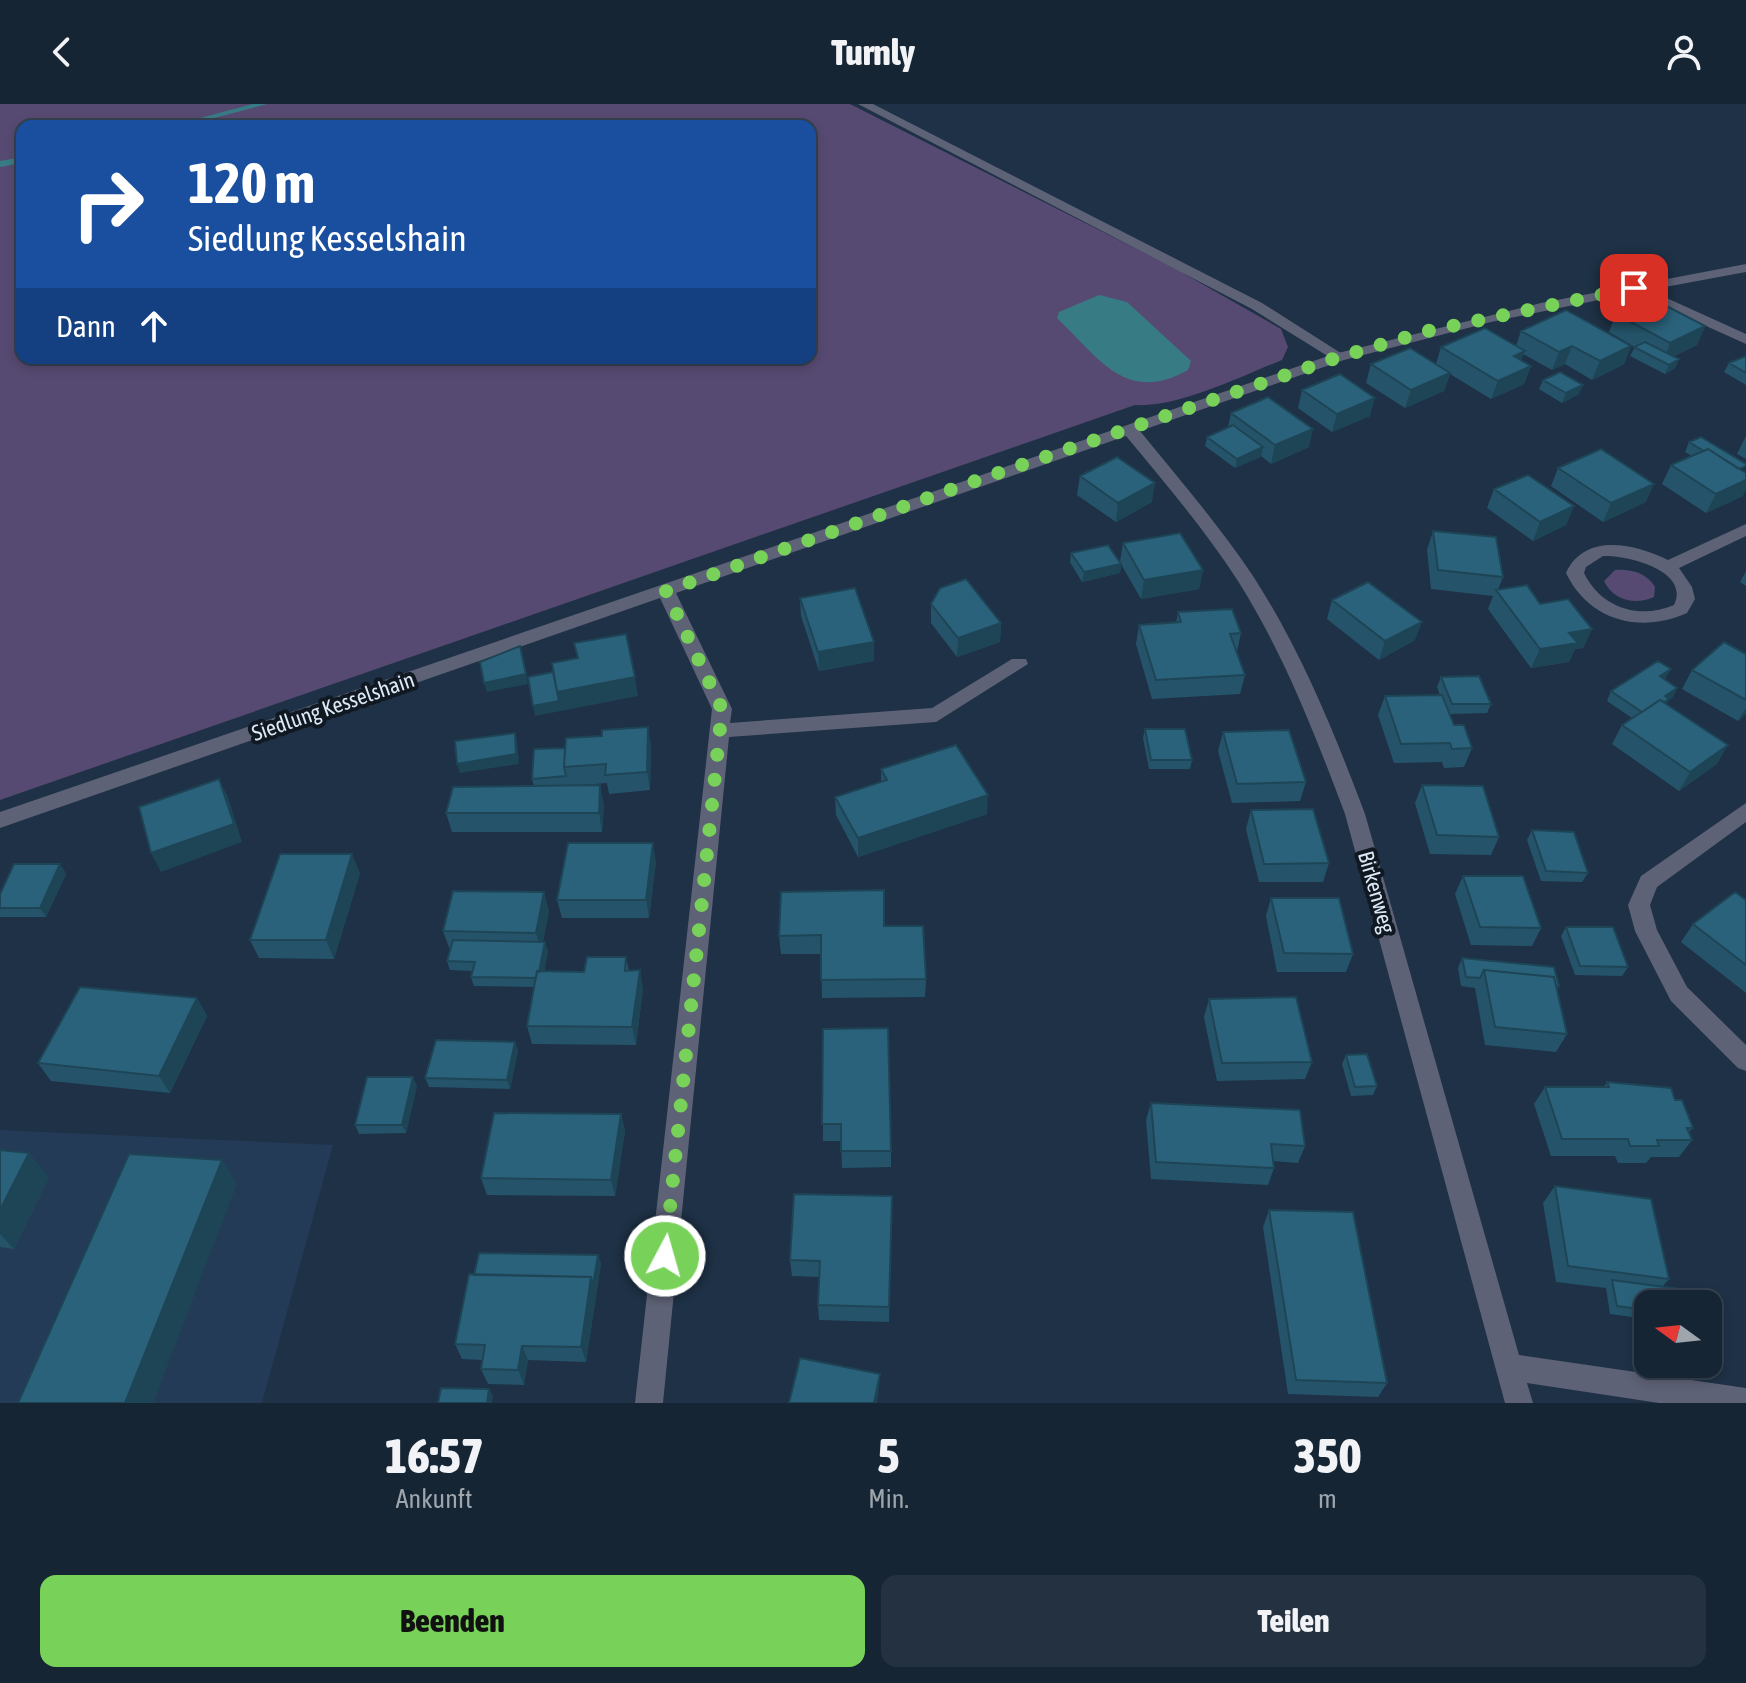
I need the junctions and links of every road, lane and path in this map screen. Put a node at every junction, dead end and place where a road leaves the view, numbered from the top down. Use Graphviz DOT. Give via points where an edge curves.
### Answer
graph roads {
  1 [pos="864,104"];
  2 [pos="1746,268"];
  3 [pos="1634,288"];
  4 [pos="1746,340"];
  5 [pos="1339,357"];
  6 [pos="1129,429"];
  7 [pos="1746,529"];
  8 [pos="1667,567"];
  9 [pos="666,591"];
  10 [pos="1019,664"];
  11 [pos="719,731"];
  12 [pos="1746,811"];
  13 [pos="0,820"];
  14 [pos="1746,1061"];
  15 [pos="1510,1367"];
  16 [pos="1746,1402"];
  17 [pos="649,1403"];
  18 [pos="1519,1403"];
  1 -- 5 [label="street" via="1257,306"];
  2 -- 3 [label="street, Siedlung Kesselshain"];
  3 -- 4 [label="street"];
  3 -- 5 [label="street, Siedlung Kesselshain" via="1428,331"];
  5 -- 6 [label="street, Siedlung Kesselshain"];
  6 -- 9 [label="street, Siedlung Kesselshain"];
  6 -- 15 [label="street, Birkenweg" via="1225,548 1322,722 1355,814"];
  7 -- 8 [label="street"];
  8 -- 8 [label="street" via="1679,577 1686,599 1681,609 1656,619 1601,606 1587,596 1575,573 1587,556 1599,551 1634,552"];
  9 -- 11 [label="street" via="722,709"];
  9 -- 13 [label="street, Siedlung Kesselshain"];
  10 -- 11 [label="street" via="936,715"];
  11 -- 17 [label="street"];
  12 -- 14 [label="street" via="1649,882 1639,905 1646,931 1679,994"];
  15 -- 16 [label="street"];
  15 -- 18 [label="street, Birkenweg"];
}
